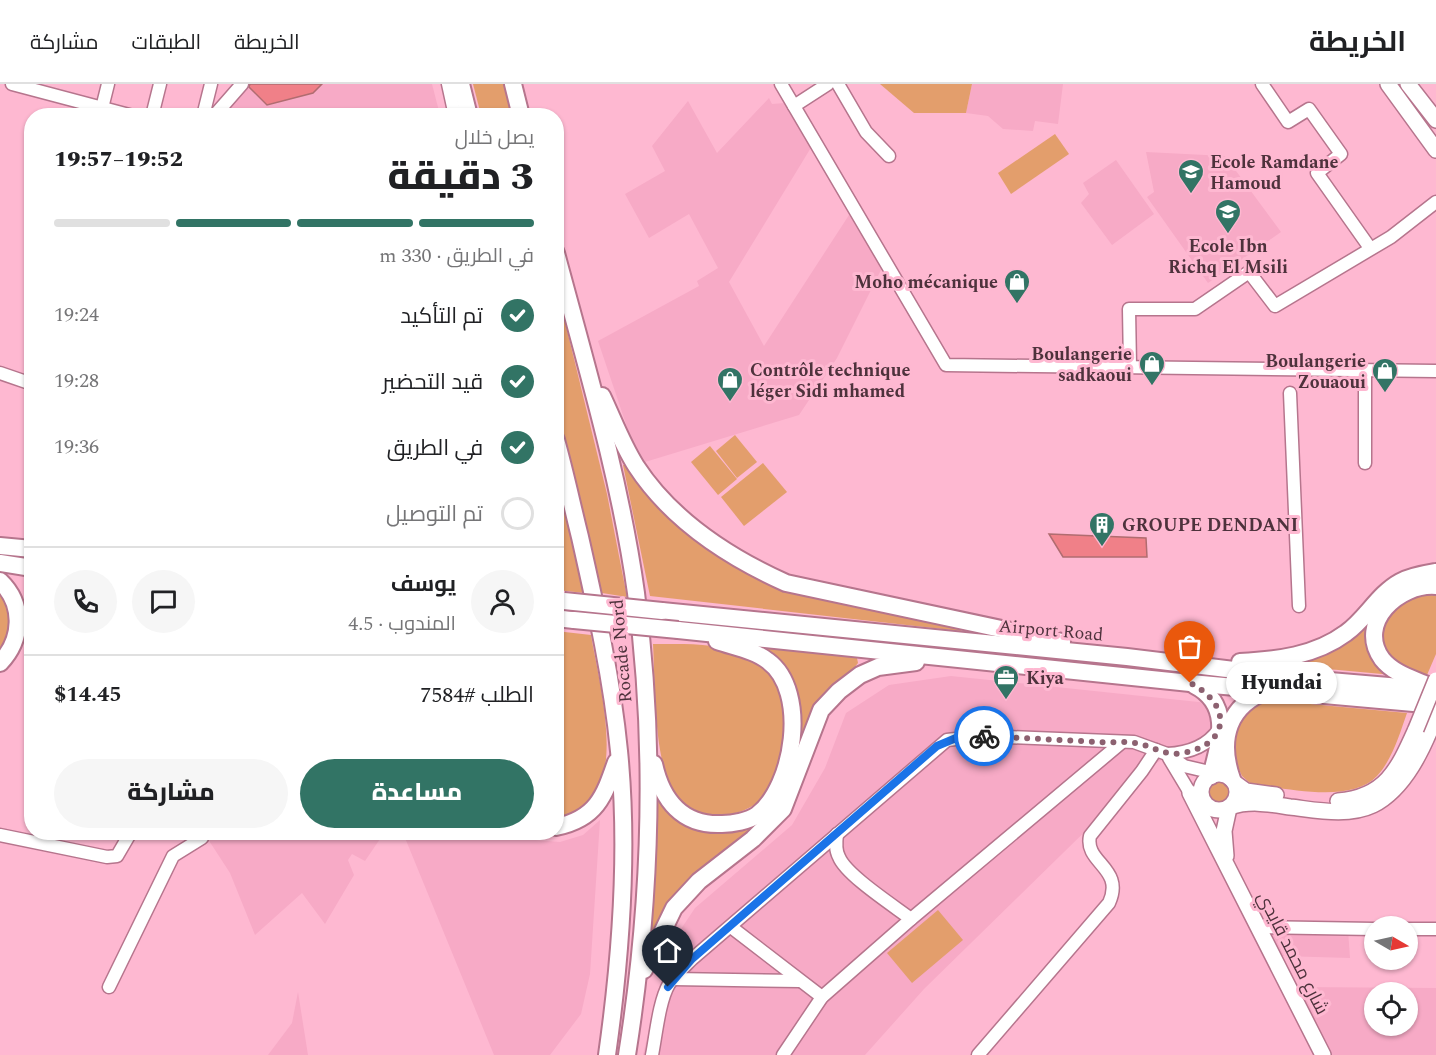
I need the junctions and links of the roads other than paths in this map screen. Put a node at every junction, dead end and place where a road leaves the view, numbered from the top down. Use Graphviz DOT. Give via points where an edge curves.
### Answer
graph roads {
  1 [pos="12,84"];
  2 [pos="108,84"];
  3 [pos="160,84"];
  4 [pos="211,84"];
  5 [pos="242,84"];
  6 [pos="448,84"];
  7 [pos="461,84"];
  8 [pos="513,84"];
  9 [pos="781,84"];
  10 [pos="828,84"];
  11 [pos="838,84"];
  12 [pos="1262,84"];
  13 [pos="1388,84"];
  14 [pos="1408,84"];
  15 [pos="51,90"];
  16 [pos="794,106"];
  17 [pos="102,108"];
  18 [pos="154,108"];
  19 [pos="204,108"];
  20 [pos="221,108"];
  21 [pos="453,108"];
  22 [pos="467,108"];
  23 [pos="519,108"];
  24 [pos="1436,120"];
  25 [pos="1436,150"];
  26 [pos="889,156"];
  27 [pos="1436,202"];
  28 [pos="1370,248"];
  29 [pos="564,283"];
  30 [pos="582,351"];
  31 [pos="1130,366"];
  32 [pos="1365,371"];
  33 [pos="1436,371"];
  34 [pos="0,373"];
  35 [pos="24,381"];
  36 [pos="1290,393"];
  37 [pos="1365,462"];
  38 [pos="564,474"];
  39 [pos="0,546"];
  40 [pos="24,548"];
  41 [pos="0,563"];
  42 [pos="24,567"];
  43 [pos="1436,572"];
  44 [pos="0,581"];
  45 [pos="1436,586"];
  46 [pos="564,601"];
  47 [pos="1299,606"];
  48 [pos="564,619"];
  49 [pos="678,630"];
  50 [pos="1127,657"];
  51 [pos="949,659"];
  52 [pos="0,663"];
  53 [pos="1201,665"];
  54 [pos="1436,680"];
  55 [pos="1190,683"];
  56 [pos="1436,689"];
  57 [pos="1269,690"];
  58 [pos="1436,705"];
  59 [pos="1434,721"];
  60 [pos="1220,729"];
  61 [pos="647,732"];
  62 [pos="1121,743"];
  63 [pos="1161,752"];
  64 [pos="619,753"];
  65 [pos="1221,777"];
  66 [pos="1201,799"];
  67 [pos="1230,807"];
  68 [pos="564,826"];
  69 [pos="837,834"];
  70 [pos="0,835"];
  71 [pos="24,840"];
  72 [pos="24,840"];
  73 [pos="126,840"];
  74 [pos="199,840"];
  75 [pos="1228,868"];
  76 [pos="911,919"];
  77 [pos="731,927"];
  78 [pos="1259,927"];
  79 [pos="1364,929"];
  80 [pos="1418,929"];
  81 [pos="1436,929"];
  82 [pos="673,979"];
  83 [pos="800,981"];
  84 [pos="638,985"];
  85 [pos="109,987"];
  86 [pos="822,997"];
  87 [pos="607,1055"];
  88 [pos="627,1055"];
  89 [pos="652,1055"];
  90 [pos="783,1055"];
  91 [pos="978,1055"];
  92 [pos="1323,1055"];
  1 -- 15 [label="street"];
  2 -- 17 [label="street"];
  3 -- 18 [label="street"];
  4 -- 19 [label="street"];
  5 -- 20 [label="street"];
  6 -- 21 [label="street"];
  7 -- 22 [label="highway"];
  8 -- 23 [label="highway"];
  9 -- 16 [label="street"];
  10 -- 16 [label="street"];
  11 -- 26 [label="street" via="866,132"];
  12 -- 28 [label="street" via="1288,122 1309,109 1341,154 1317,172"];
  13 -- 25 [label="main road"];
  14 -- 24 [label="main road"];
  15 -- 17 [label="street"];
  16 -- 31 [label="street" via="946,364"];
  27 -- 28 [label="street"];
  28 -- 31 [label="street" via="1275,306 1249,272 1195,309 1129,309"];
  29 -- 30 [label="highway, Rocade Nord"];
  30 -- 50 [label="highway" via="636,466 665,502 702,536 747,566 796,586"];
  30 -- 61 [label="highway, Rocade Nord" via="636,593"];
  31 -- 32 [label="street"];
  32 -- 33 [label="street"];
  32 -- 37 [label="street"];
  34 -- 35 [label="street"];
  36 -- 47 [label="street"];
  38 -- 64 [label="highway, Rocade Nord" via="607,663"];
  39 -- 40 [label="highway"];
  41 -- 42 [label="highway"];
  43 -- 53 [label="highway" via="1400,582 1349,632 1318,649 1284,658"];
  44 -- 52 [label="highway" via="11,594 18,614 12,649"];
  45 -- 56 [label="highway" via="1423,585 1401,593 1379,618 1375,635 1376,649 1395,671"];
  46 -- 50 [label="highway, Airport Road, bridge"];
  48 -- 49 [label="highway, bridge"];
  49 -- 51 [label="highway"];
  49 -- 61 [label="highway" via="751,652 769,662 781,676 789,691 792,714 787,766 774,796 756,815 733,824 709,825 690,820 658,784"];
  50 -- 53 [label="highway, Airport Road"];
  51 -- 55 [label="highway"];
  51 -- 84 [label="highway" via="878,667 860,675 827,703 812,731 783,809 753,839 699,881 674,908"];
  53 -- 56 [label="highway, Airport Road" via="1318,680"];
  54 -- 65 [label="main road, bridge" via="1403,759 1376,791 1354,800 1334,801 1252,792"];
  55 -- 57 [label="highway"];
  55 -- 60 [label="highway" via="1209,694 1216,704"];
  57 -- 58 [label="highway"];
  57 -- 65 [label="highway" via="1242,705 1230,722"];
  59 -- 67 [label="main road" via="1414,762 1390,793 1372,805 1341,811 1248,802"];
  60 -- 63 [label="street" via="1203,746 1186,753"];
  60 -- 65 [label="highway"];
  61 -- 84 [label="highway, Rocade Nord"];
  62 -- 63 [label="street" via="1134,742"];
  62 -- 69 [label="street" via="982,736 947,740"];
  62 -- 76 [label="street"];
  63 -- 65 [label="street" via="1184,766"];
  63 -- 66 [label="street"];
  63 -- 91 [label="street" via="1090,836 1091,851 1112,880 1114,892 1109,903"];
  64 -- 68 [label="highway" via="602,799 591,813"];
  64 -- 87 [label="highway, Rocade Nord" via="621,884"];
  65 -- 66 [label="main road" via="1204,783"];
  65 -- 67 [label="main road" via="1237,798"];
  66 -- 67 [label="main road" via="1219,811"];
  66 -- 75 [label="main road, شارع محمد قايدي" via="1205,823"];
  67 -- 75 [label="main road" via="1224,831"];
  69 -- 76 [label="street" via="839,858 848,870"];
  69 -- 77 [label="street"];
  70 -- 72 [label="street"];
  71 -- 73 [label="street" via="107,857 117,856"];
  74 -- 85 [label="street" via="173,856"];
  75 -- 78 [label="main road, شارع محمد قايدي"];
  76 -- 86 [label="street"];
  77 -- 82 [label="street"];
  77 -- 83 [label="street"];
  78 -- 79 [label="street"];
  78 -- 92 [label="main road, شارع محمد قايدي"];
  80 -- 81 [label="street"];
  82 -- 83 [label="street"];
  82 -- 89 [label="street"];
  83 -- 86 [label="street"];
  84 -- 88 [label="highway, Rocade Nord"];
  86 -- 90 [label="street"];
}
